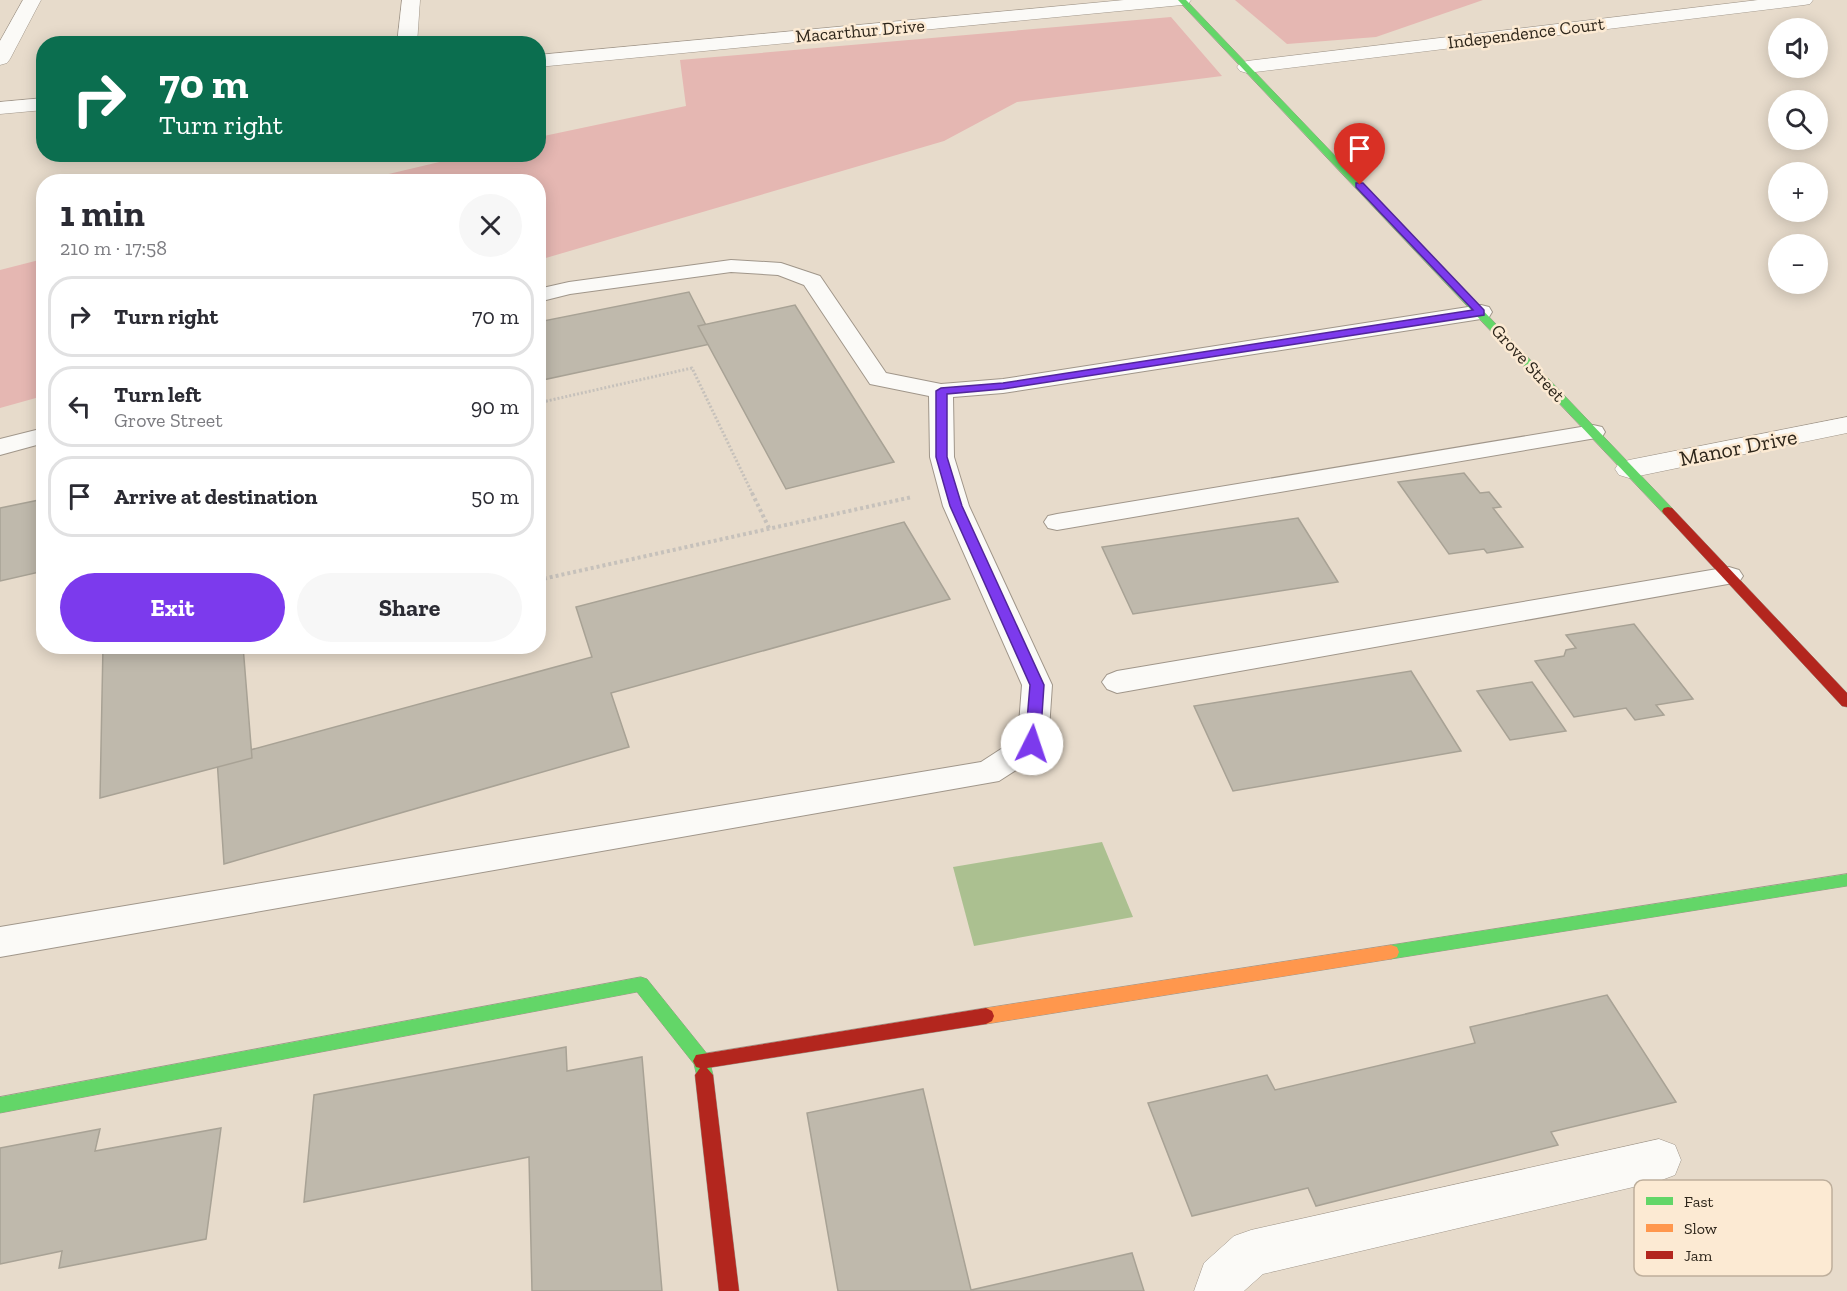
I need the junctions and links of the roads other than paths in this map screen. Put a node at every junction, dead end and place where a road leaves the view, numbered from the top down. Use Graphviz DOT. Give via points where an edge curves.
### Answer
graph roads {
  1 [pos="32,0"];
  2 [pos="411,0"];
  3 [pos="1182,0"];
  4 [pos="1804,0"];
  5 [pos="408,36"];
  6 [pos="0,59"];
  7 [pos="546,60"];
  8 [pos="1247,67"];
  9 [pos="36,105"];
  10 [pos="0,108"];
  11 [pos="546,294"];
  12 [pos="1480,312"];
  13 [pos="941,391"];
  14 [pos="1847,425"];
  15 [pos="1593,432"];
  16 [pos="36,437"];
  17 [pos="0,447"];
  18 [pos="1629,469"];
  19 [pos="1057,522"];
  20 [pos="1729,576"];
  21 [pos="1117,682"];
  22 [pos="1847,702"];
  23 [pos="1847,880"];
  24 [pos="0,942"];
  25 [pos="702,1061"];
  26 [pos="0,1105"];
  27 [pos="1659,1160"];
  28 [pos="729,1291"];
  29 [pos="1218,1291"];
  1 -- 6 [label="street"];
  2 -- 5 [label="street"];
  3 -- 7 [label="street, Macarthur Drive"];
  3 -- 8 [label="street, Grove Street"];
  4 -- 8 [label="street, Independence Court"];
  8 -- 12 [label="street, Grove Street"];
  9 -- 10 [label="street"];
  11 -- 13 [label="lane" via="731,266 781,269 812,280 878,379"];
  12 -- 13 [label="lane" via="1003,386"];
  12 -- 15 [label="street, Grove Street"];
  13 -- 24 [label="lane" via="942,457 956,506 1037,685 1032,744 988,773"];
  14 -- 18 [label="street, Manor Drive"];
  15 -- 18 [label="street, Grove Street"];
  15 -- 19 [label="lane"];
  16 -- 17 [label="lane"];
  18 -- 20 [label="street, Grove Street"];
  20 -- 21 [label="lane"];
  20 -- 22 [label="street, Grove Street"];
  23 -- 25 [label="street"];
  25 -- 26 [label="street" via="641,984"];
  25 -- 28 [label="street"];
  27 -- 29 [label="street" via="1251,1253 1221,1280"];
}
